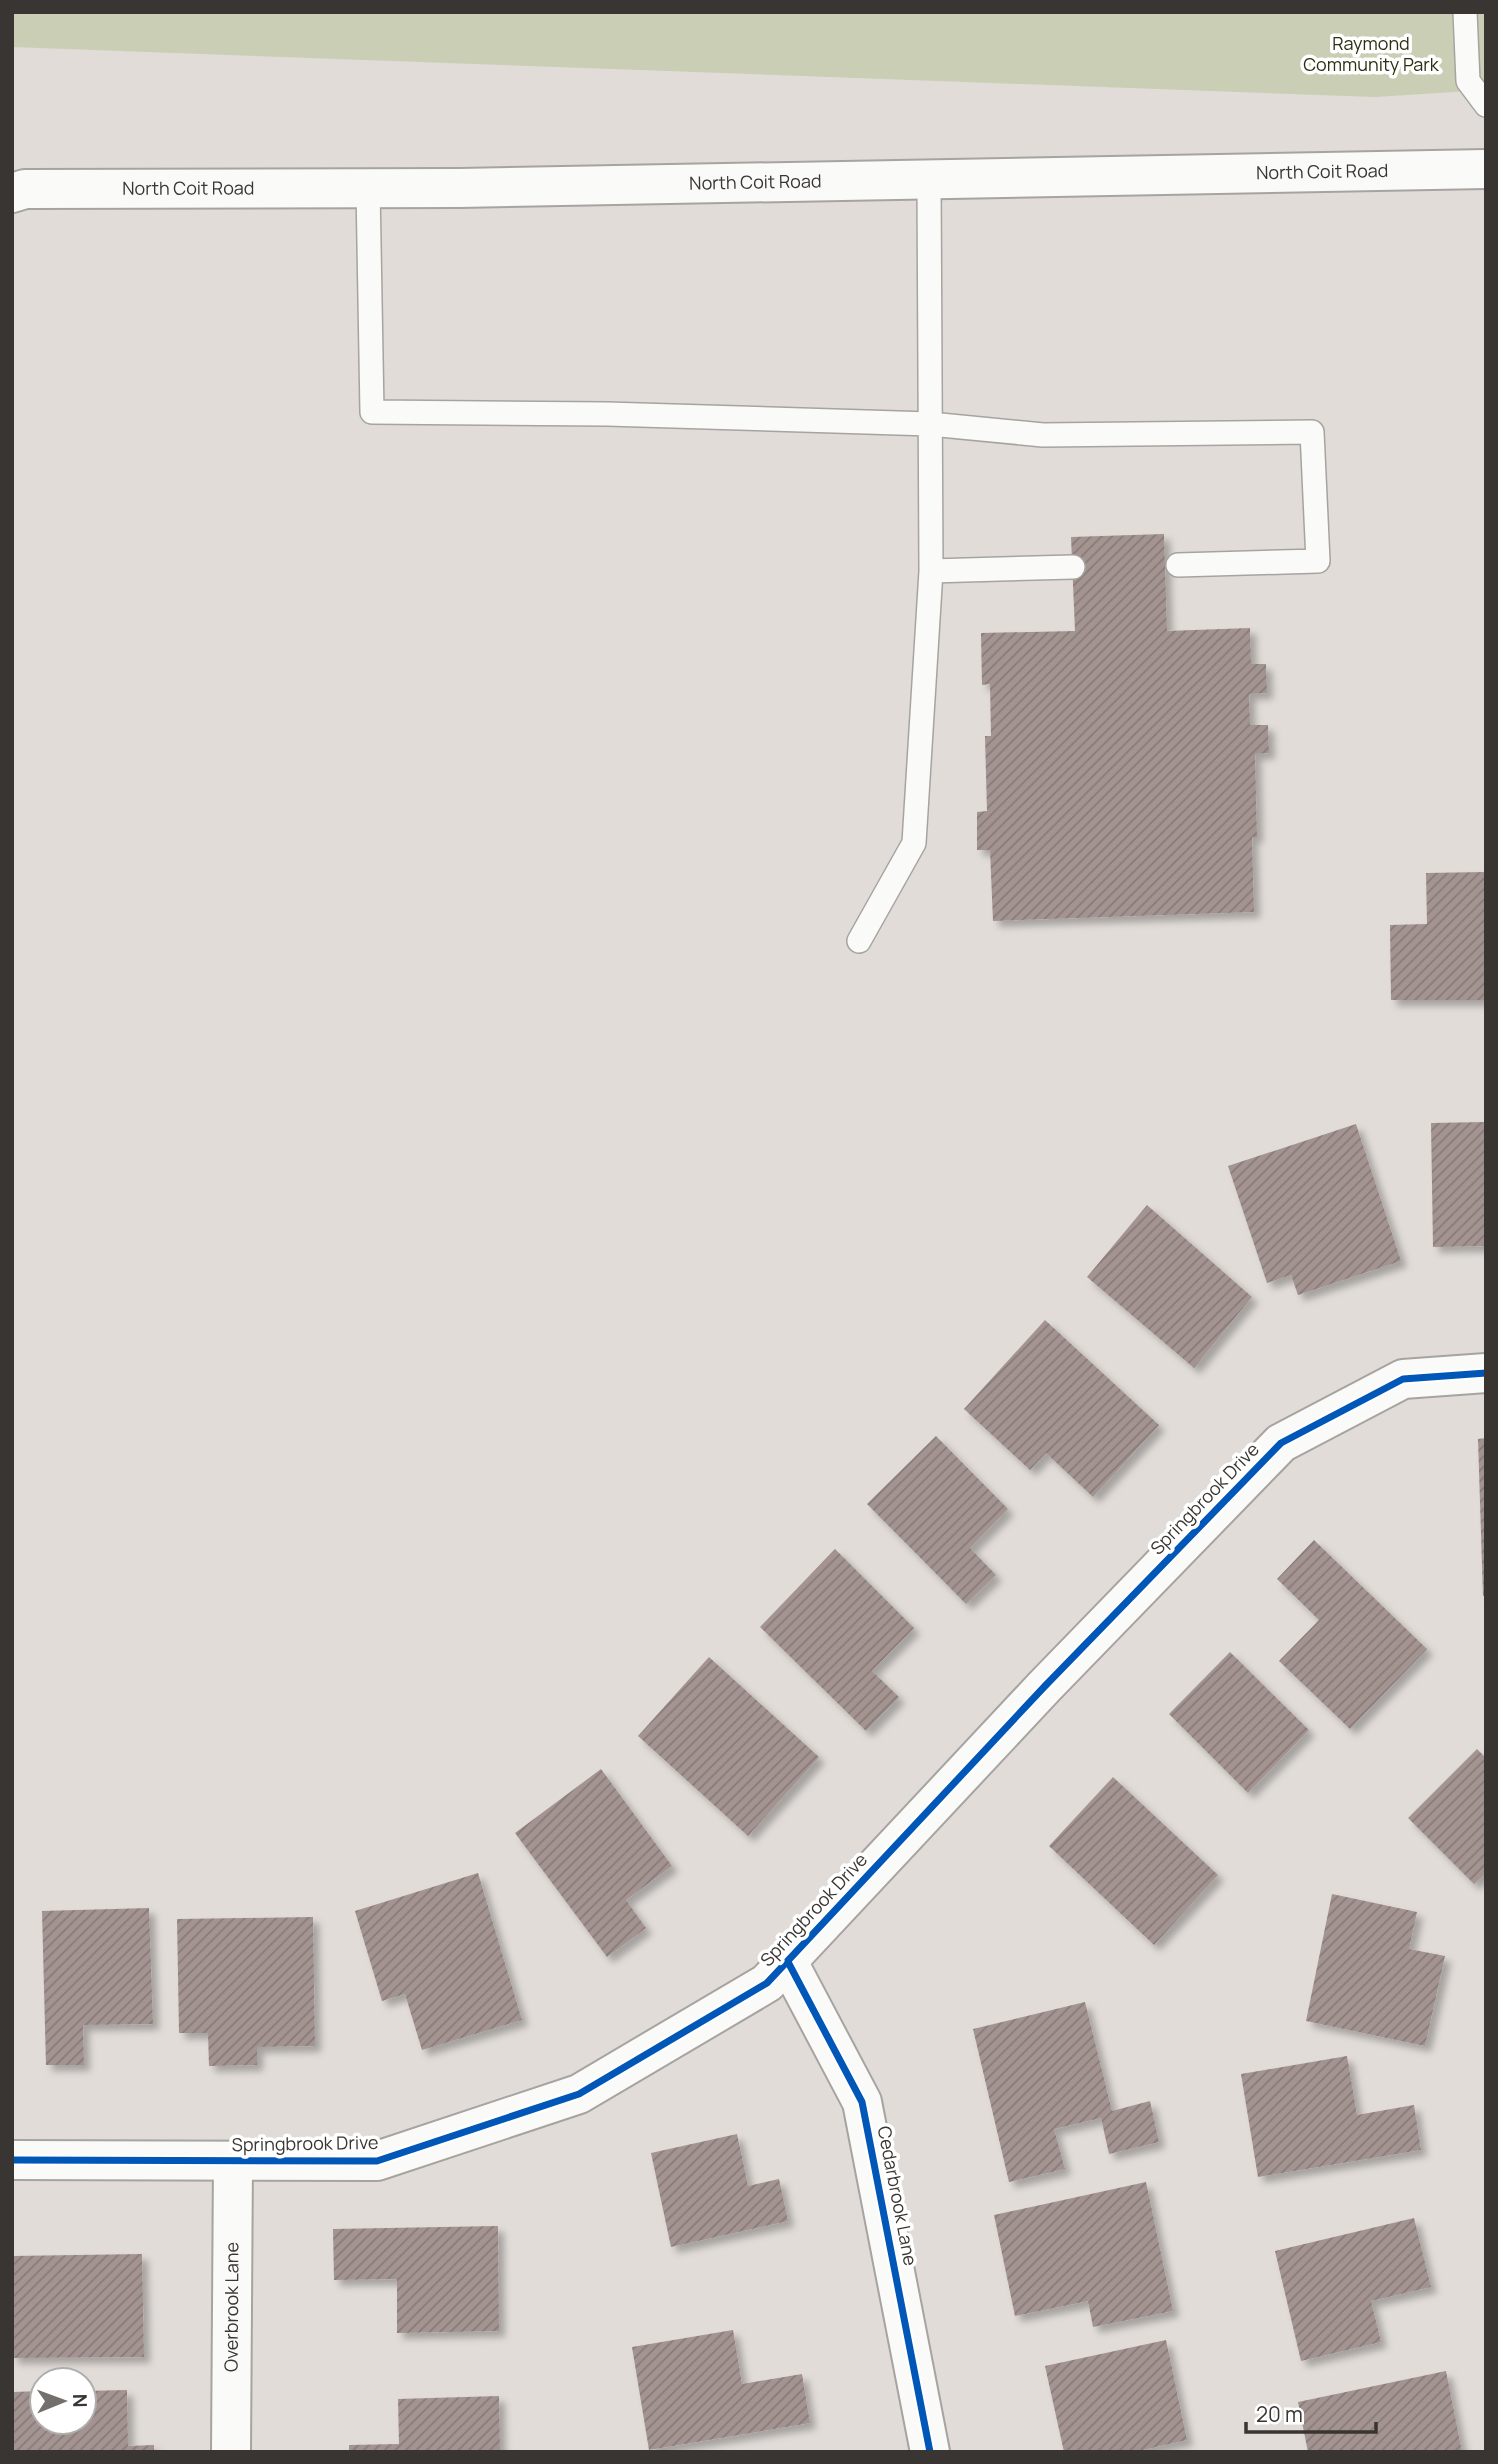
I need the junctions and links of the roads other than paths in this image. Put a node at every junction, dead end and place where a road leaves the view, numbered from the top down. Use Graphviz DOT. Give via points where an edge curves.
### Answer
graph roads {
  1 [pos="1465,12"];
  2 [pos="1486,105"];
  3 [pos="1486,169"];
  4 [pos="929,180"];
  5 [pos="17,188"];
  6 [pos="368,188"];
  7 [pos="930,424"];
  8 [pos="1178,565"];
  9 [pos="1073,567"];
  10 [pos="931,571"];
  11 [pos="859,941"];
  12 [pos="1486,1373"];
  13 [pos="788,1962"];
  14 [pos="12,2160"];
  15 [pos="233,2161"];
  16 [pos="232,2452"];
  17 [pos="930,2452"];
  1 -- 2 [label="lane" via="1468,81"];
  3 -- 4 [label="street, North Coit Road"];
  4 -- 6 [label="street, North Coit Road"];
  4 -- 7 [label="lane"];
  5 -- 6 [label="street, North Coit Road"];
  6 -- 7 [label="lane" via="372,411"];
  7 -- 8 [label="lane" via="1043,435 1312,432 1318,561"];
  7 -- 10 [label="lane"];
  9 -- 10 [label="lane"];
  10 -- 11 [label="lane" via="914,843"];
  12 -- 13 [label="street, Springbrook Drive" via="1403,1379 1281,1443 1045,1686"];
  13 -- 15 [label="street, Springbrook Drive" via="767,1983 579,2094 377,2161"];
  13 -- 17 [label="street, Cedarbrook Lane" via="862,2102"];
  14 -- 15 [label="street, Springbrook Drive"];
  15 -- 16 [label="street, Overbrook Lane"];
}
